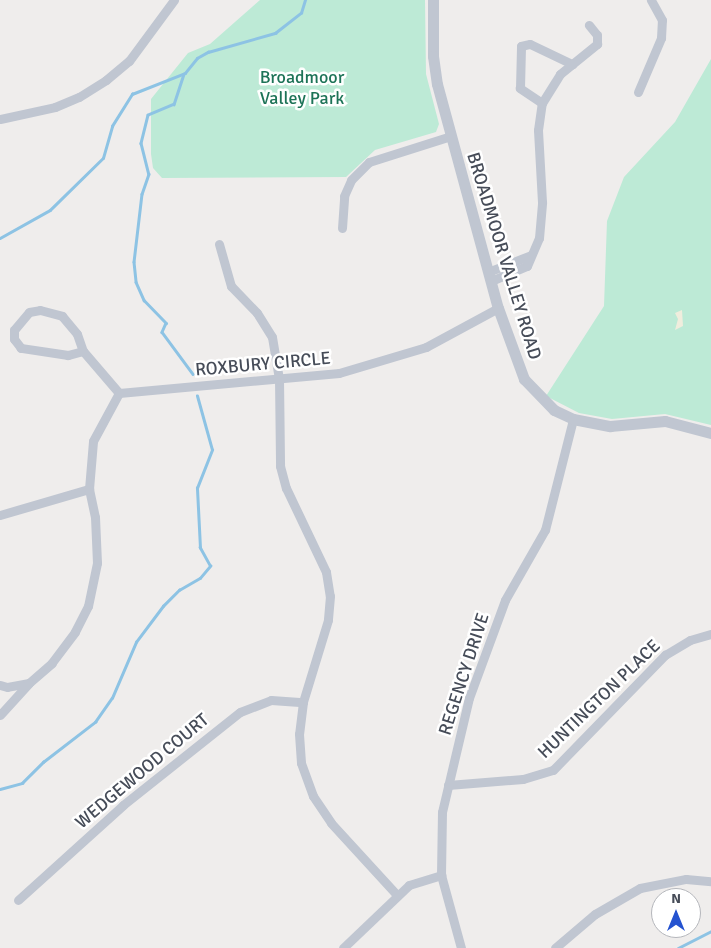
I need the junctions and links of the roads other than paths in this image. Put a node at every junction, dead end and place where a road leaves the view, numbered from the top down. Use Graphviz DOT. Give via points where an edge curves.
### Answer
graph roads {
  1 [pos="174,0"];
  2 [pos="433,0"];
  3 [pos="651,0"];
  4 [pos="589,26"];
  5 [pos="572,64"];
  6 [pos="638,92"];
  7 [pos="542,104"];
  8 [pos="0,119"];
  9 [pos="451,136"];
  10 [pos="342,228"];
  11 [pos="219,244"];
  12 [pos="490,276"];
  13 [pos="498,308"];
  14 [pos="83,351"];
  15 [pos="279,379"];
  16 [pos="119,393"];
  17 [pos="573,419"];
  18 [pos="711,434"];
  19 [pos="89,489"];
  20 [pos="0,516"];
  21 [pos="711,634"];
  22 [pos="29,683"];
  23 [pos="0,685"];
  24 [pos="302,702"];
  25 [pos="0,715"];
  26 [pos="448,785"];
  27 [pos="441,875"];
  28 [pos="711,881"];
  29 [pos="397,895"];
  30 [pos="18,900"];
  31 [pos="343,948"];
  32 [pos="461,948"];
  33 [pos="555,948"];
  1 -- 8 [label="street" via="129,61 106,80 55,108"];
  2 -- 9 [label="street, BROADMOOR VALLEY ROAD" via="433,67"];
  3 -- 6 [label="street" via="662,20 661,38"];
  4 -- 5 [label="street" via="599,40"];
  5 -- 7 [label="street" via="550,86"];
  5 -- 7 [label="street" via="530,44 521,46 520,88"];
  7 -- 12 [label="street" via="538,130 541,232 531,255"];
  9 -- 10 [label="street" via="369,162 351,180 344,196"];
  9 -- 12 [label="street, BROADMOOR VALLEY ROAD"];
  11 -- 15 [label="street" via="231,286 258,313 272,337"];
  12 -- 13 [label="street, BROADMOOR VALLEY ROAD"];
  13 -- 15 [label="street, ROXBURY CIRCLE" via="404,356 339,373"];
  13 -- 17 [label="street, BROADMOOR VALLEY ROAD" via="524,379 554,410"];
  14 -- 14 [label="street" via="77,334 62,316 53,312 29,312 14,330 14,339 21,348 30,352 68,355"];
  14 -- 16 [label="street"];
  15 -- 16 [label="street, ROXBURY CIRCLE"];
  15 -- 24 [label="street" via="280,466 326,572 330,596 328,620"];
  16 -- 19 [label="street" via="93,441"];
  17 -- 18 [label="street, BROADMOOR VALLEY ROAD" via="610,426 665,421"];
  17 -- 26 [label="street, REGENCY DRIVE" via="545,530 505,600 469,698"];
  19 -- 20 [label="street"];
  19 -- 22 [label="street" via="95,517 95,584 75,632 52,663"];
  21 -- 26 [label="street, HUNTINGTON PLACE" via="690,640 665,655 553,770 524,779"];
  22 -- 23 [label="street"];
  22 -- 25 [label="street"];
  24 -- 29 [label="street" via="299,748 314,796 331,823"];
  24 -- 30 [label="street, WEDGEWOOD COURT" via="271,700 240,712 123,805"];
  26 -- 27 [label="street, REGENCY DRIVE" via="439,836"];
  27 -- 29 [label="street" via="417,880"];
  27 -- 32 [label="street, REGENCY DRIVE"];
  28 -- 33 [label="street" via="686,879 640,888 595,914"];
  29 -- 31 [label="street"];
}
